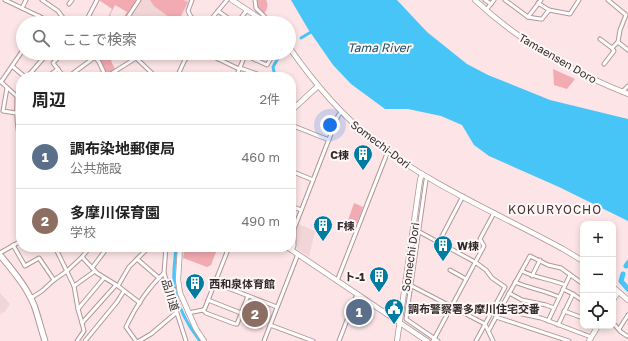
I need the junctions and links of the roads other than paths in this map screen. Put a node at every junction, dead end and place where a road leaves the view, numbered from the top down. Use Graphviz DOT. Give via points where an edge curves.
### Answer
graph roads {
  1 [pos="5,0"];
  2 [pos="26,0"];
  3 [pos="42,0"];
  4 [pos="72,0"];
  5 [pos="97,0"];
  6 [pos="138,0"];
  7 [pos="192,0"];
  8 [pos="227,0"];
  9 [pos="232,0"];
  10 [pos="255,0"];
  11 [pos="475,0"];
  12 [pos="485,0"];
  13 [pos="494,0"];
  14 [pos="506,0"];
  15 [pos="541,0"];
  16 [pos="579,0"];
  17 [pos="608,0"];
  18 [pos="538,3"];
  19 [pos="70,4"];
  20 [pos="491,4"];
  21 [pos="22,8"];
  22 [pos="248,10"];
  23 [pos="486,10"];
  24 [pos="549,10"];
  25 [pos="218,11"];
  26 [pos="627,14"];
  27 [pos="39,16"];
  28 [pos="62,16"];
  29 [pos="89,16"];
  30 [pos="128,16"];
  31 [pos="190,16"];
  32 [pos="214,16"];
  33 [pos="226,16"];
  34 [pos="242,16"];
  35 [pos="256,16"];
  36 [pos="264,16"];
  37 [pos="528,17"];
  38 [pos="600,39"];
  39 [pos="618,42"];
  40 [pos="612,48"];
  41 [pos="628,50"];
  42 [pos="296,56"];
  43 [pos="16,60"];
  44 [pos="41,60"];
  45 [pos="57,60"];
  46 [pos="91,60"];
  47 [pos="97,60"];
  48 [pos="133,60"];
  49 [pos="138,60"];
  50 [pos="185,60"];
  51 [pos="220,60"];
  52 [pos="243,60"];
  53 [pos="256,60"];
  54 [pos="270,60"];
  55 [pos="604,64"];
  56 [pos="12,66"];
  57 [pos="240,68"];
  58 [pos="58,69"];
  59 [pos="20,72"];
  60 [pos="30,72"];
  61 [pos="54,72"];
  62 [pos="60,72"];
  63 [pos="75,72"];
  64 [pos="104,72"];
  65 [pos="114,72"];
  66 [pos="151,72"];
  67 [pos="179,72"];
  68 [pos="238,72"];
  69 [pos="252,72"];
  70 [pos="0,82"];
  71 [pos="318,86"];
  72 [pos="628,86"];
  73 [pos="7,88"];
  74 [pos="622,92"];
  75 [pos="628,94"];
  76 [pos="16,95"];
  77 [pos="296,106"];
  78 [pos="341,112"];
  79 [pos="16,113"];
  80 [pos="296,127"];
  81 [pos="329,140"];
  82 [pos="388,152"];
  83 [pos="296,173"];
  84 [pos="422,174"];
  85 [pos="313,180"];
  86 [pos="426,180"];
  87 [pos="463,196"];
  88 [pos="296,208"];
  89 [pos="301,210"];
  90 [pos="494,213"];
  91 [pos="296,224"];
  92 [pos="414,229"];
  93 [pos="419,232"];
  94 [pos="439,242"];
  95 [pos="16,244"];
  96 [pos="13,245"];
  97 [pos="16,250"];
  98 [pos="17,252"];
  99 [pos="57,252"];
  100 [pos="86,252"];
  101 [pos="104,252"];
  102 [pos="144,252"];
  103 [pos="166,252"];
  104 [pos="180,252"];
  105 [pos="227,252"];
  106 [pos="295,252"];
  107 [pos="0,254"];
  108 [pos="298,254"];
  109 [pos="82,258"];
  110 [pos="137,259"];
  111 [pos="580,259"];
  112 [pos="540,260"];
  113 [pos="475,262"];
  114 [pos="92,268"];
  115 [pos="450,270"];
  116 [pos="522,270"];
  117 [pos="67,271"];
  118 [pos="95,272"];
  119 [pos="164,273"];
  120 [pos="570,275"];
  121 [pos="532,276"];
  122 [pos="104,278"];
  123 [pos="159,278"];
  124 [pos="466,279"];
  125 [pos="54,280"];
  126 [pos="337,281"];
  127 [pos="515,282"];
  128 [pos="580,282"];
  129 [pos="215,283"];
  130 [pos="408,284"];
  131 [pos="565,285"];
  132 [pos="74,286"];
  133 [pos="117,286"];
  134 [pos="563,289"];
  135 [pos="124,291"];
  136 [pos="618,292"];
  137 [pos="509,293"];
  138 [pos="357,294"];
  139 [pos="573,294"];
  140 [pos="616,295"];
  141 [pos="248,296"];
  142 [pos="559,296"];
  143 [pos="31,298"];
  144 [pos="580,299"];
  145 [pos="208,300"];
  146 [pos="628,300"];
  147 [pos="140,303"];
  148 [pos="502,305"];
  149 [pos="452,306"];
  150 [pos="277,307"];
  151 [pos="554,308"];
  152 [pos="78,309"];
  153 [pos="204,310"];
  154 [pos="564,311"];
  155 [pos="188,313"];
  156 [pos="241,313"];
  157 [pos="176,314"];
  158 [pos="628,315"];
  159 [pos="496,317"];
  160 [pos="580,317"];
  161 [pos="548,321"];
  162 [pos="82,323"];
  163 [pos="400,323"];
  164 [pos="485,324"];
  165 [pos="270,325"];
  166 [pos="558,325"];
  167 [pos="616,326"];
  168 [pos="596,329"];
  169 [pos="619,329"];
  170 [pos="489,331"];
  171 [pos="627,336"];
  172 [pos="590,339"];
  173 [pos="433,340"];
  174 [pos="45,341"];
  175 [pos="77,341"];
  176 [pos="85,341"];
  177 [pos="136,341"];
  178 [pos="139,341"];
  179 [pos="186,341"];
  180 [pos="204,341"];
  181 [pos="264,341"];
  182 [pos="313,341"];
  183 [pos="339,341"];
  184 [pos="397,341"];
  185 [pos="427,341"];
  186 [pos="438,341"];
  187 [pos="476,341"];
  188 [pos="493,341"];
  189 [pos="569,341"];
  1 -- 21 [label="street"];
  2 -- 21 [label="street"];
  3 -- 28 [label="street"];
  4 -- 19 [label="street"];
  5 -- 29 [label="street"];
  6 -- 30 [label="street"];
  7 -- 31 [label="street" via="188,11"];
  8 -- 25 [label="street"];
  9 -- 22 [label="street"];
  10 -- 36 [label="street" via="256,8"];
  11 -- 23 [label="street, Tamaensen Doro"];
  12 -- 20 [label="street"];
  13 -- 20 [label="street"];
  14 -- 37 [label="street"];
  15 -- 18 [label="street"];
  16 -- 24 [label="street" via="570,14"];
  17 -- 26 [label="street"];
  18 -- 24 [label="street"];
  18 -- 37 [label="street"];
  20 -- 23 [label="street"];
  21 -- 27 [label="street"];
  22 -- 34 [label="street"];
  22 -- 35 [label="street"];
  23 -- 74 [label="street, Tamaensen Doro" via="541,50"];
  24 -- 37 [label="street" via="542,19"];
  25 -- 32 [label="street"];
  25 -- 33 [label="street"];
  26 -- 39 [label="street"];
  38 -- 40 [label="street"];
  39 -- 40 [label="street"];
  39 -- 41 [label="street"];
  40 -- 55 [label="street" via="614,51"];
  42 -- 71 [label="street, Somechi-Dori"];
  43 -- 56 [label="street"];
  44 -- 60 [label="street"];
  45 -- 58 [label="street" via="53,64"];
  46 -- 63 [label="street"];
  47 -- 64 [label="street"];
  48 -- 65 [label="street"];
  49 -- 66 [label="street"];
  50 -- 67 [label="street"];
  51 -- 57 [label="street"];
  52 -- 57 [label="street"];
  53 -- 54 [label="street" via="268,65"];
  56 -- 59 [label="street"];
  56 -- 70 [label="street"];
  57 -- 68 [label="street"];
  57 -- 69 [label="street"];
  58 -- 61 [label="street"];
  58 -- 62 [label="street"];
  70 -- 73 [label="street"];
  71 -- 77 [label="street"];
  71 -- 78 [label="street, Somechi-Dori"];
  72 -- 74 [label="street"];
  73 -- 76 [label="street"];
  73 -- 79 [label="street" via="4,112"];
  74 -- 75 [label="street, Tamaensen Doro"];
  78 -- 81 [label="street"];
  78 -- 82 [label="street, Somechi-Dori"];
  80 -- 81 [label="street"];
  81 -- 85 [label="street"];
  82 -- 84 [label="street, Somechi-Dori"];
  82 -- 126 [label="street"];
  83 -- 85 [label="street"];
  84 -- 87 [label="street, Somechi-Dori"];
  84 -- 92 [label="street, Somechi Dori"];
  85 -- 89 [label="street"];
  86 -- 93 [label="street"];
  87 -- 90 [label="street, Somechi-Dori"];
  87 -- 94 [label="street"];
  88 -- 89 [label="street"];
  89 -- 91 [label="street"];
  90 -- 111 [label="street, Somechi-Dori"];
  90 -- 113 [label="street" via="480,240 484,246"];
  92 -- 93 [label="street"];
  92 -- 130 [label="street, Somechi Dori"];
  93 -- 94 [label="street"];
  93 -- 130 [label="street"];
  94 -- 113 [label="street"];
  95 -- 96 [label="street"];
  96 -- 97 [label="street"];
  96 -- 107 [label="street"];
  98 -- 125 [label="street" via="25,266 39,258"];
  99 -- 117 [label="street"];
  100 -- 109 [label="street"];
  101 -- 114 [label="street"];
  102 -- 110 [label="street"];
  103 -- 119 [label="street, 品川道"];
  104 -- 155 [label="street" via="179,285"];
  105 -- 129 [label="street"];
  106 -- 108 [label="street"];
  107 -- 143 [label="main road" via="18,276"];
  108 -- 126 [label="street"];
  108 -- 150 [label="street"];
  109 -- 114 [label="street"];
  109 -- 117 [label="street"];
  110 -- 123 [label="street"];
  110 -- 133 [label="street"];
  112 -- 116 [label="street" via="530,256"];
  112 -- 120 [label="street" via="559,267"];
  112 -- 121 [label="street"];
  113 -- 124 [label="street"];
  113 -- 164 [label="street" via="505,287"];
  114 -- 118 [label="street"];
  115 -- 124 [label="street"];
  116 -- 121 [label="street"];
  116 -- 127 [label="street"];
  117 -- 125 [label="street"];
  117 -- 132 [label="street"];
  118 -- 122 [label="street"];
  118 -- 132 [label="street"];
  119 -- 123 [label="street"];
  119 -- 157 [label="street, 品川道"];
  120 -- 128 [label="street"];
  120 -- 131 [label="street"];
  121 -- 131 [label="street"];
  122 -- 133 [label="street"];
  122 -- 152 [label="street"];
  123 -- 147 [label="street"];
  124 -- 149 [label="street"];
  125 -- 143 [label="street"];
  126 -- 138 [label="street"];
  127 -- 137 [label="street"];
  127 -- 142 [label="street"];
  129 -- 141 [label="street"];
  129 -- 145 [label="street"];
  130 -- 149 [label="street"];
  130 -- 163 [label="street, Somechi Dori"];
  130 -- 173 [label="street" via="407,320"];
  131 -- 134 [label="street"];
  132 -- 152 [label="street"];
  133 -- 135 [label="street"];
  133 -- 162 [label="street"];
  134 -- 139 [label="street"];
  134 -- 142 [label="street"];
  135 -- 147 [label="street"];
  135 -- 176 [label="street"];
  136 -- 140 [label="street"];
  136 -- 146 [label="street"];
  137 -- 148 [label="street"];
  137 -- 151 [label="street" via="522,300"];
  138 -- 163 [label="street"];
  138 -- 183 [label="street"];
  139 -- 144 [label="street"];
  139 -- 154 [label="street"];
  141 -- 150 [label="street"];
  141 -- 156 [label="street"];
  142 -- 151 [label="street"];
  143 -- 174 [label="main road"];
  145 -- 153 [label="street"];
  145 -- 156 [label="street"];
  147 -- 177 [label="street" via="126,327"];
  148 -- 159 [label="street"];
  148 -- 161 [label="street"];
  149 -- 164 [label="street"];
  149 -- 173 [label="street"];
  150 -- 165 [label="street"];
  151 -- 161 [label="street"];
  152 -- 162 [label="street"];
  153 -- 155 [label="street"];
  153 -- 156 [label="street" via="235,324"];
  154 -- 160 [label="street"];
  154 -- 166 [label="street"];
  155 -- 180 [label="street"];
  157 -- 178 [label="street"];
  157 -- 179 [label="street, 品川道"];
  158 -- 169 [label="street"];
  159 -- 170 [label="street"];
  159 -- 189 [label="street"];
  161 -- 166 [label="street"];
  162 -- 175 [label="street" via="84,331"];
  163 -- 184 [label="street, Somechi Dori"];
  163 -- 185 [label="street"];
  164 -- 170 [label="street"];
  164 -- 187 [label="street"];
  165 -- 181 [label="street"];
  165 -- 182 [label="street"];
  166 -- 172 [label="street"];
  167 -- 169 [label="street"];
  168 -- 172 [label="street"];
  169 -- 171 [label="street"];
  170 -- 188 [label="street"];
  173 -- 186 [label="street"];
}
